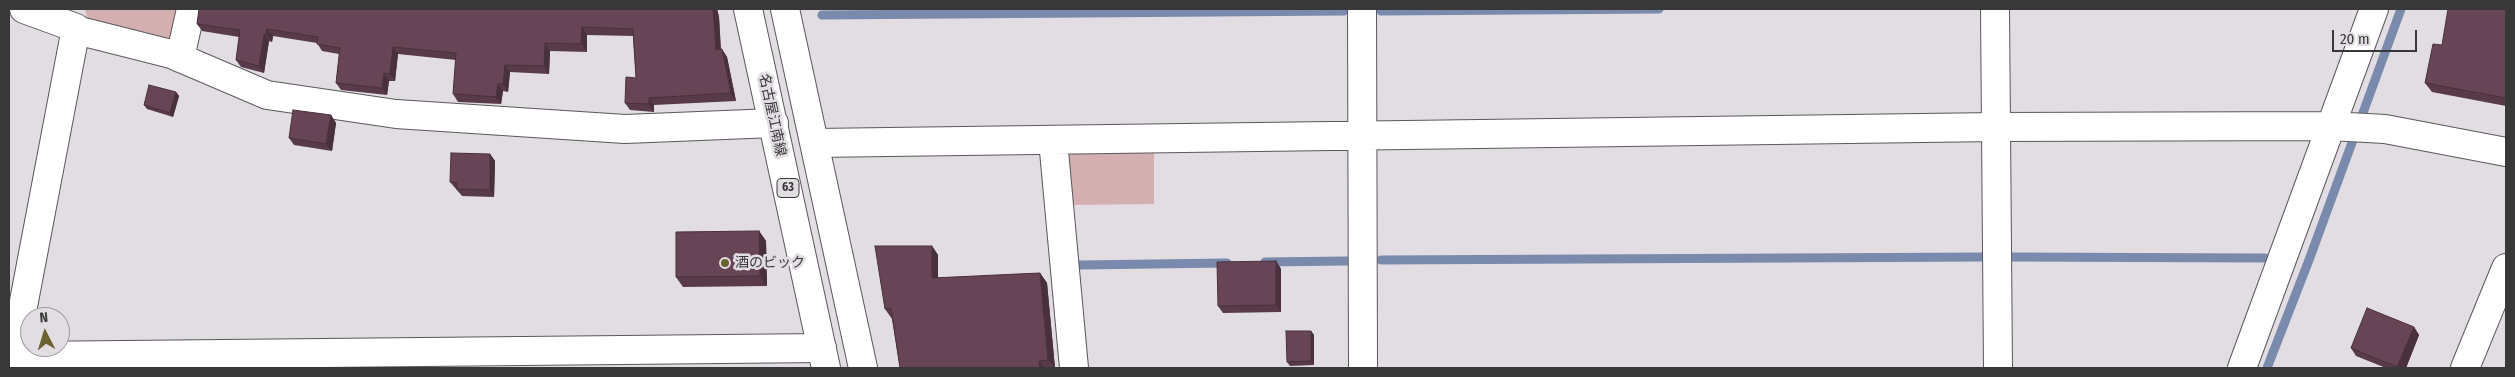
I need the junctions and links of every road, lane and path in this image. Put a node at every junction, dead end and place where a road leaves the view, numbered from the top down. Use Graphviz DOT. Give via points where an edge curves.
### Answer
graph roads {
  1 [pos="24,9"];
  2 [pos="191,9"];
  3 [pos="748,9"];
  4 [pos="785,9"];
  5 [pos="1362,9"];
  6 [pos="1995,9"];
  7 [pos="2374,9"];
  8 [pos="77,22"];
  9 [pos="180,58"];
  10 [pos="774,123"];
  11 [pos="1996,127"];
  12 [pos="2346,127"];
  13 [pos="1363,137"];
  14 [pos="1053,140"];
  15 [pos="815,143"];
  16 [pos="2506,152"];
  17 [pos="2506,268"];
  18 [pos="18,356"];
  19 [pos="824,358"];
  20 [pos="863,368"];
  21 [pos="1074,368"];
  22 [pos="1363,368"];
  23 [pos="1998,368"];
  24 [pos="2242,368"];
  25 [pos="2465,368"];
  1 -- 8 [label="street"];
  2 -- 9 [label="street"];
  3 -- 10 [label="street, 名古屋江南線 / 63"];
  4 -- 15 [label="street"];
  5 -- 13 [label="street"];
  6 -- 11 [label="street"];
  7 -- 12 [label="street"];
  8 -- 9 [label="street"];
  8 -- 18 [label="street"];
  9 -- 10 [label="street" via="267,95 396,114 625,129"];
  10 -- 19 [label="street, 名古屋江南線 / 63"];
  11 -- 12 [label="street"];
  11 -- 13 [label="street"];
  11 -- 23 [label="street"];
  12 -- 16 [label="street" via="2394,130"];
  12 -- 24 [label="street"];
  13 -- 14 [label="street"];
  13 -- 22 [label="street"];
  14 -- 15 [label="street"];
  14 -- 21 [label="street"];
  15 -- 20 [label="street"];
  17 -- 25 [label="street"];
  18 -- 19 [label="street"];
}
